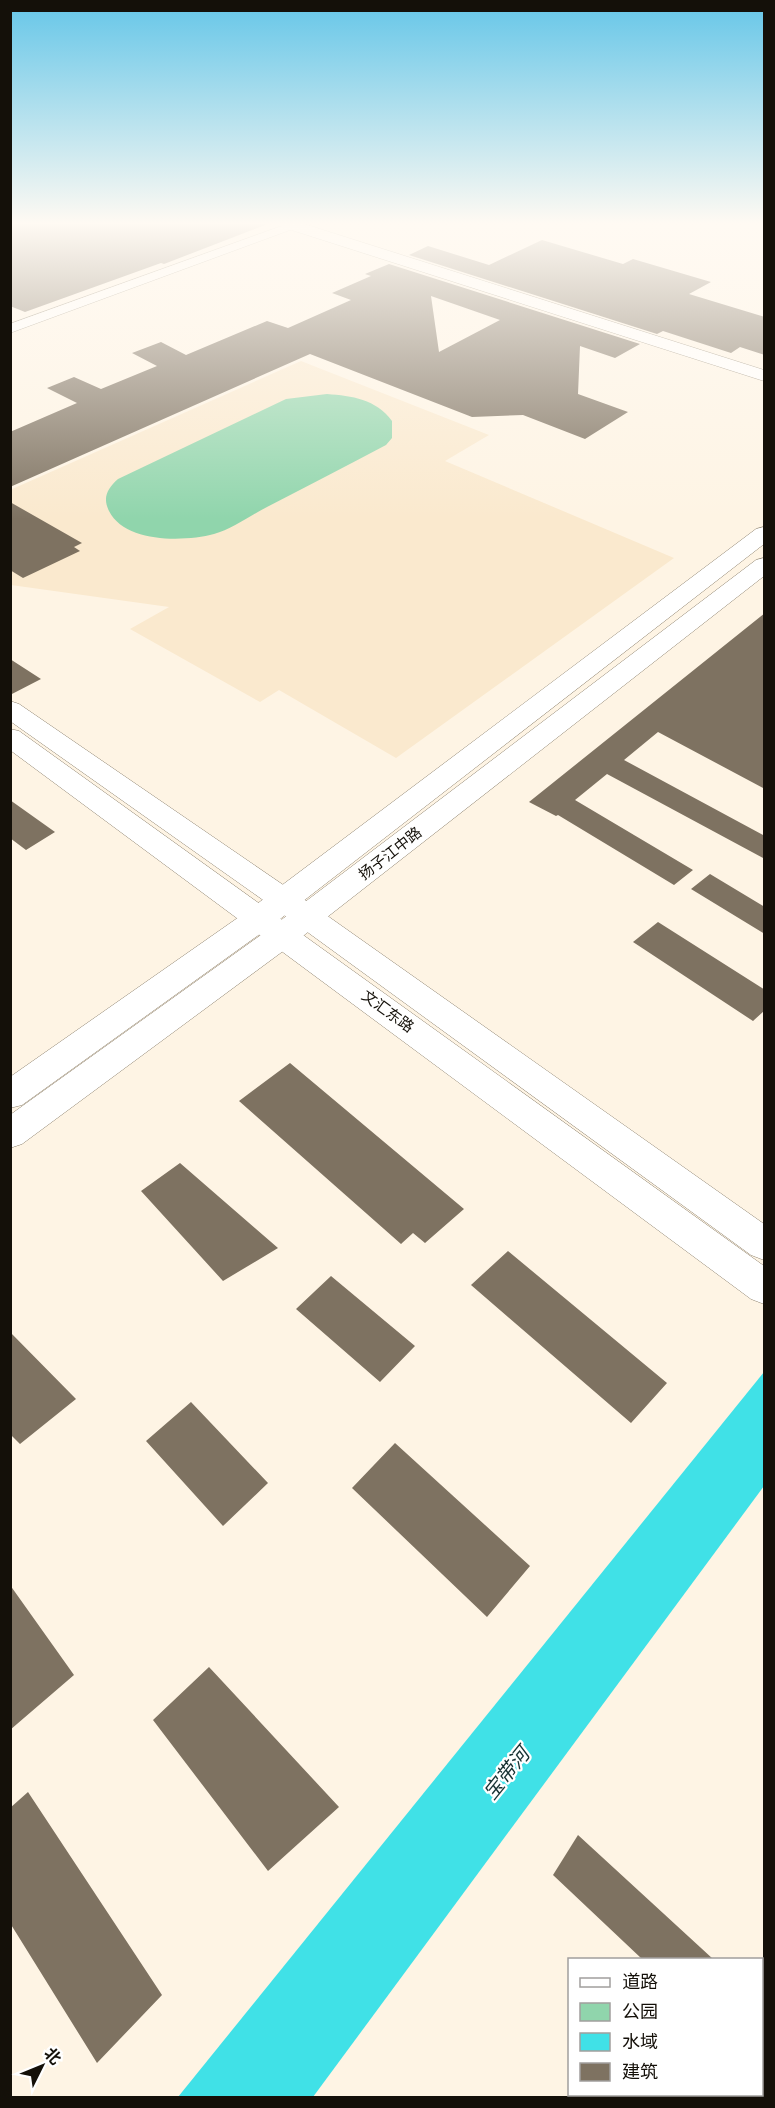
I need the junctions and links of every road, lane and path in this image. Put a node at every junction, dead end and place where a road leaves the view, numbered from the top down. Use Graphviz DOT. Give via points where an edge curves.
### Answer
graph roads {
  1 [pos="30,321"];
  2 [pos="595,321"];
  3 [pos="10,329"];
  4 [pos="765,376"];
  5 [pos="765,534"];
  6 [pos="765,565"];
  7 [pos="10,710"];
  8 [pos="10,737"];
  9 [pos="284,917"];
  10 [pos="10,1095"];
  11 [pos="10,1134"];
  12 [pos="748,1246"];
  13 [pos="765,1287"];
  1 -- 3 [label="street"];
  2 -- 4 [label="main road"];
  5 -- 9 [label="main road, 扬子江中路"];
  6 -- 9 [label="main road, 扬子江中路"];
  7 -- 9 [label="main road, 文汇东路"];
  8 -- 9 [label="main road, 文汇东路"];
  9 -- 10 [label="main road, 扬子江中路"];
  9 -- 11 [label="main road, 扬子江中路"];
  9 -- 12 [label="main road, 文汇东路"];
  12 -- 13 [label="main road, 文汇东路"];
}
